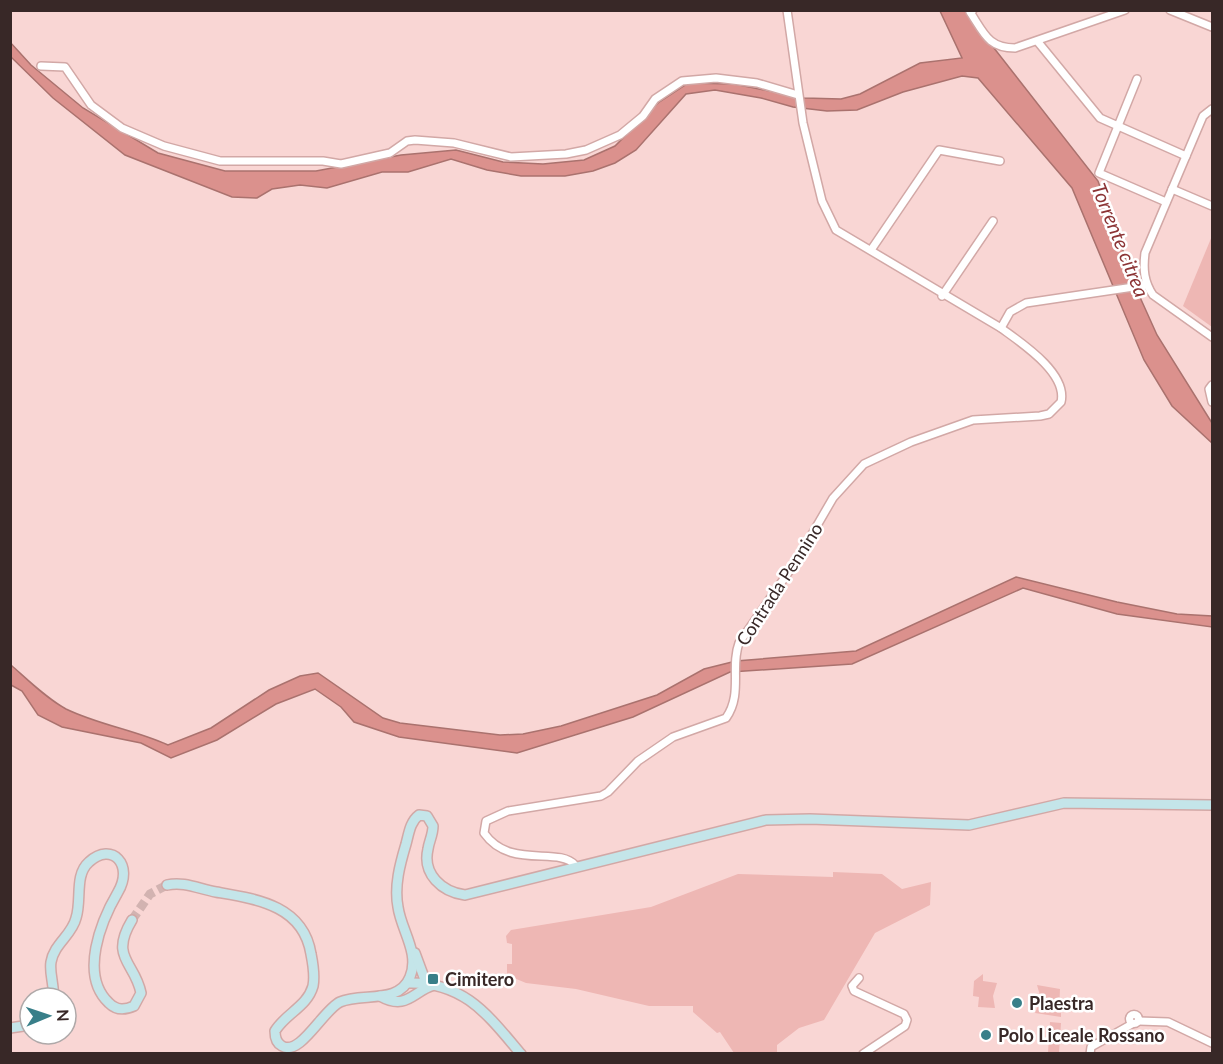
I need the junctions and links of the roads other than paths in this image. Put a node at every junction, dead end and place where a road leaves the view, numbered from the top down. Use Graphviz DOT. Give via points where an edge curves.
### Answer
graph roads {
  1 [pos="787,10"];
  2 [pos="1125,10"];
  3 [pos="1170,10"];
  4 [pos="971,11"];
  5 [pos="1109,13"];
  6 [pos="1212,27"];
  7 [pos="1038,42"];
  8 [pos="40,66"];
  9 [pos="1137,79"];
  10 [pos="798,95"];
  11 [pos="1212,109"];
  12 [pos="1117,126"];
  13 [pos="1186,156"];
  14 [pos="1000,161"];
  15 [pos="1172,189"];
  16 [pos="1166,202"];
  17 [pos="1212,206"];
  18 [pos="993,221"];
  19 [pos="872,250"];
  20 [pos="1147,285"];
  21 [pos="942,296"];
  22 [pos="1001,328"];
  23 [pos="1212,337"];
  24 [pos="1212,385"];
  25 [pos="1212,402"];
  26 [pos="1212,805"];
  27 [pos="575,865"];
  28 [pos="167,885"];
  29 [pos="132,920"];
  30 [pos="410,945"];
  31 [pos="859,978"];
  32 [pos="406,983"];
  33 [pos="53,986"];
  34 [pos="420,987"];
  35 [pos="380,996"];
  36 [pos="1212,1043"];
  37 [pos="521,1053"];
  38 [pos="863,1053"];
  39 [pos="1090,1053"];
  1 -- 10 [label="street, Contrada Pennino"];
  2 -- 5 [label="street"];
  3 -- 6 [label="street"];
  4 -- 7 [label="street" via="991,42 1000,48"];
  5 -- 7 [label="street"];
  7 -- 12 [label="street" via="1100,118"];
  8 -- 10 [label="street" via="65,67 91,105 122,128 164,146 220,161 341,164 390,153 415,140 454,142 512,157 566,154 620,135 656,99 682,81 757,83"];
  9 -- 12 [label="street"];
  10 -- 19 [label="street, Contrada Pennino" via="829,219 836,230"];
  11 -- 13 [label="street" via="1203,116"];
  12 -- 13 [label="street"];
  12 -- 16 [label="street" via="1100,168 1101,176"];
  13 -- 15 [label="street"];
  14 -- 19 [label="street" via="939,150"];
  15 -- 16 [label="street"];
  15 -- 17 [label="street"];
  16 -- 20 [label="street" via="1145,253"];
  18 -- 21 [label="street"];
  19 -- 21 [label="street, Contrada Pennino"];
  20 -- 22 [label="street" via="1026,303 1010,312"];
  20 -- 23 [label="street" via="1163,303"];
  21 -- 22 [label="street, Contrada Pennino"];
  22 -- 27 [label="street, Contrada Pennino" via="1038,355 1056,379 1062,397 1057,407 1040,416 973,420 864,464 833,498 797,560 739,643 734,659 734,699 726,717 673,736 638,761 608,792 593,799 508,811 486,821 484,833 496,846 532,857 565,858"];
  24 -- 25 [label="street"];
  26 -- 30 [label="main road" via="1064,803 969,825 766,820 465,895 446,890 433,877 427,852 433,826 427,816 419,815 410,828 397,886 397,906"];
  28 -- 35 [label="main road" via="187,884 249,896 290,917 302,928 310,950 314,982 304,1002 275,1031 275,1039 283,1047 299,1044 337,1003"];
  29 -- 33 [label="main road" via="123,940 123,954 141,993 134,1006 120,1009 103,996 95,968 102,926 125,870 112,855 96,857 82,870 76,921 52,960"];
  30 -- 32 [label="main road" via="413,964"];
  30 -- 34 [label="main road"];
  31 -- 38 [label="street" via="852,986 854,991 904,1014 907,1020 905,1026"];
  32 -- 34 [label="main road"];
  32 -- 35 [label="main road" via="393,993"];
  34 -- 35 [label="main road" via="391,1001"];
  34 -- 37 [label="main road" via="434,986 485,1011"];
  36 -- 39 [label="street" via="1168,1022 1136,1022 1091,1047"];
}
